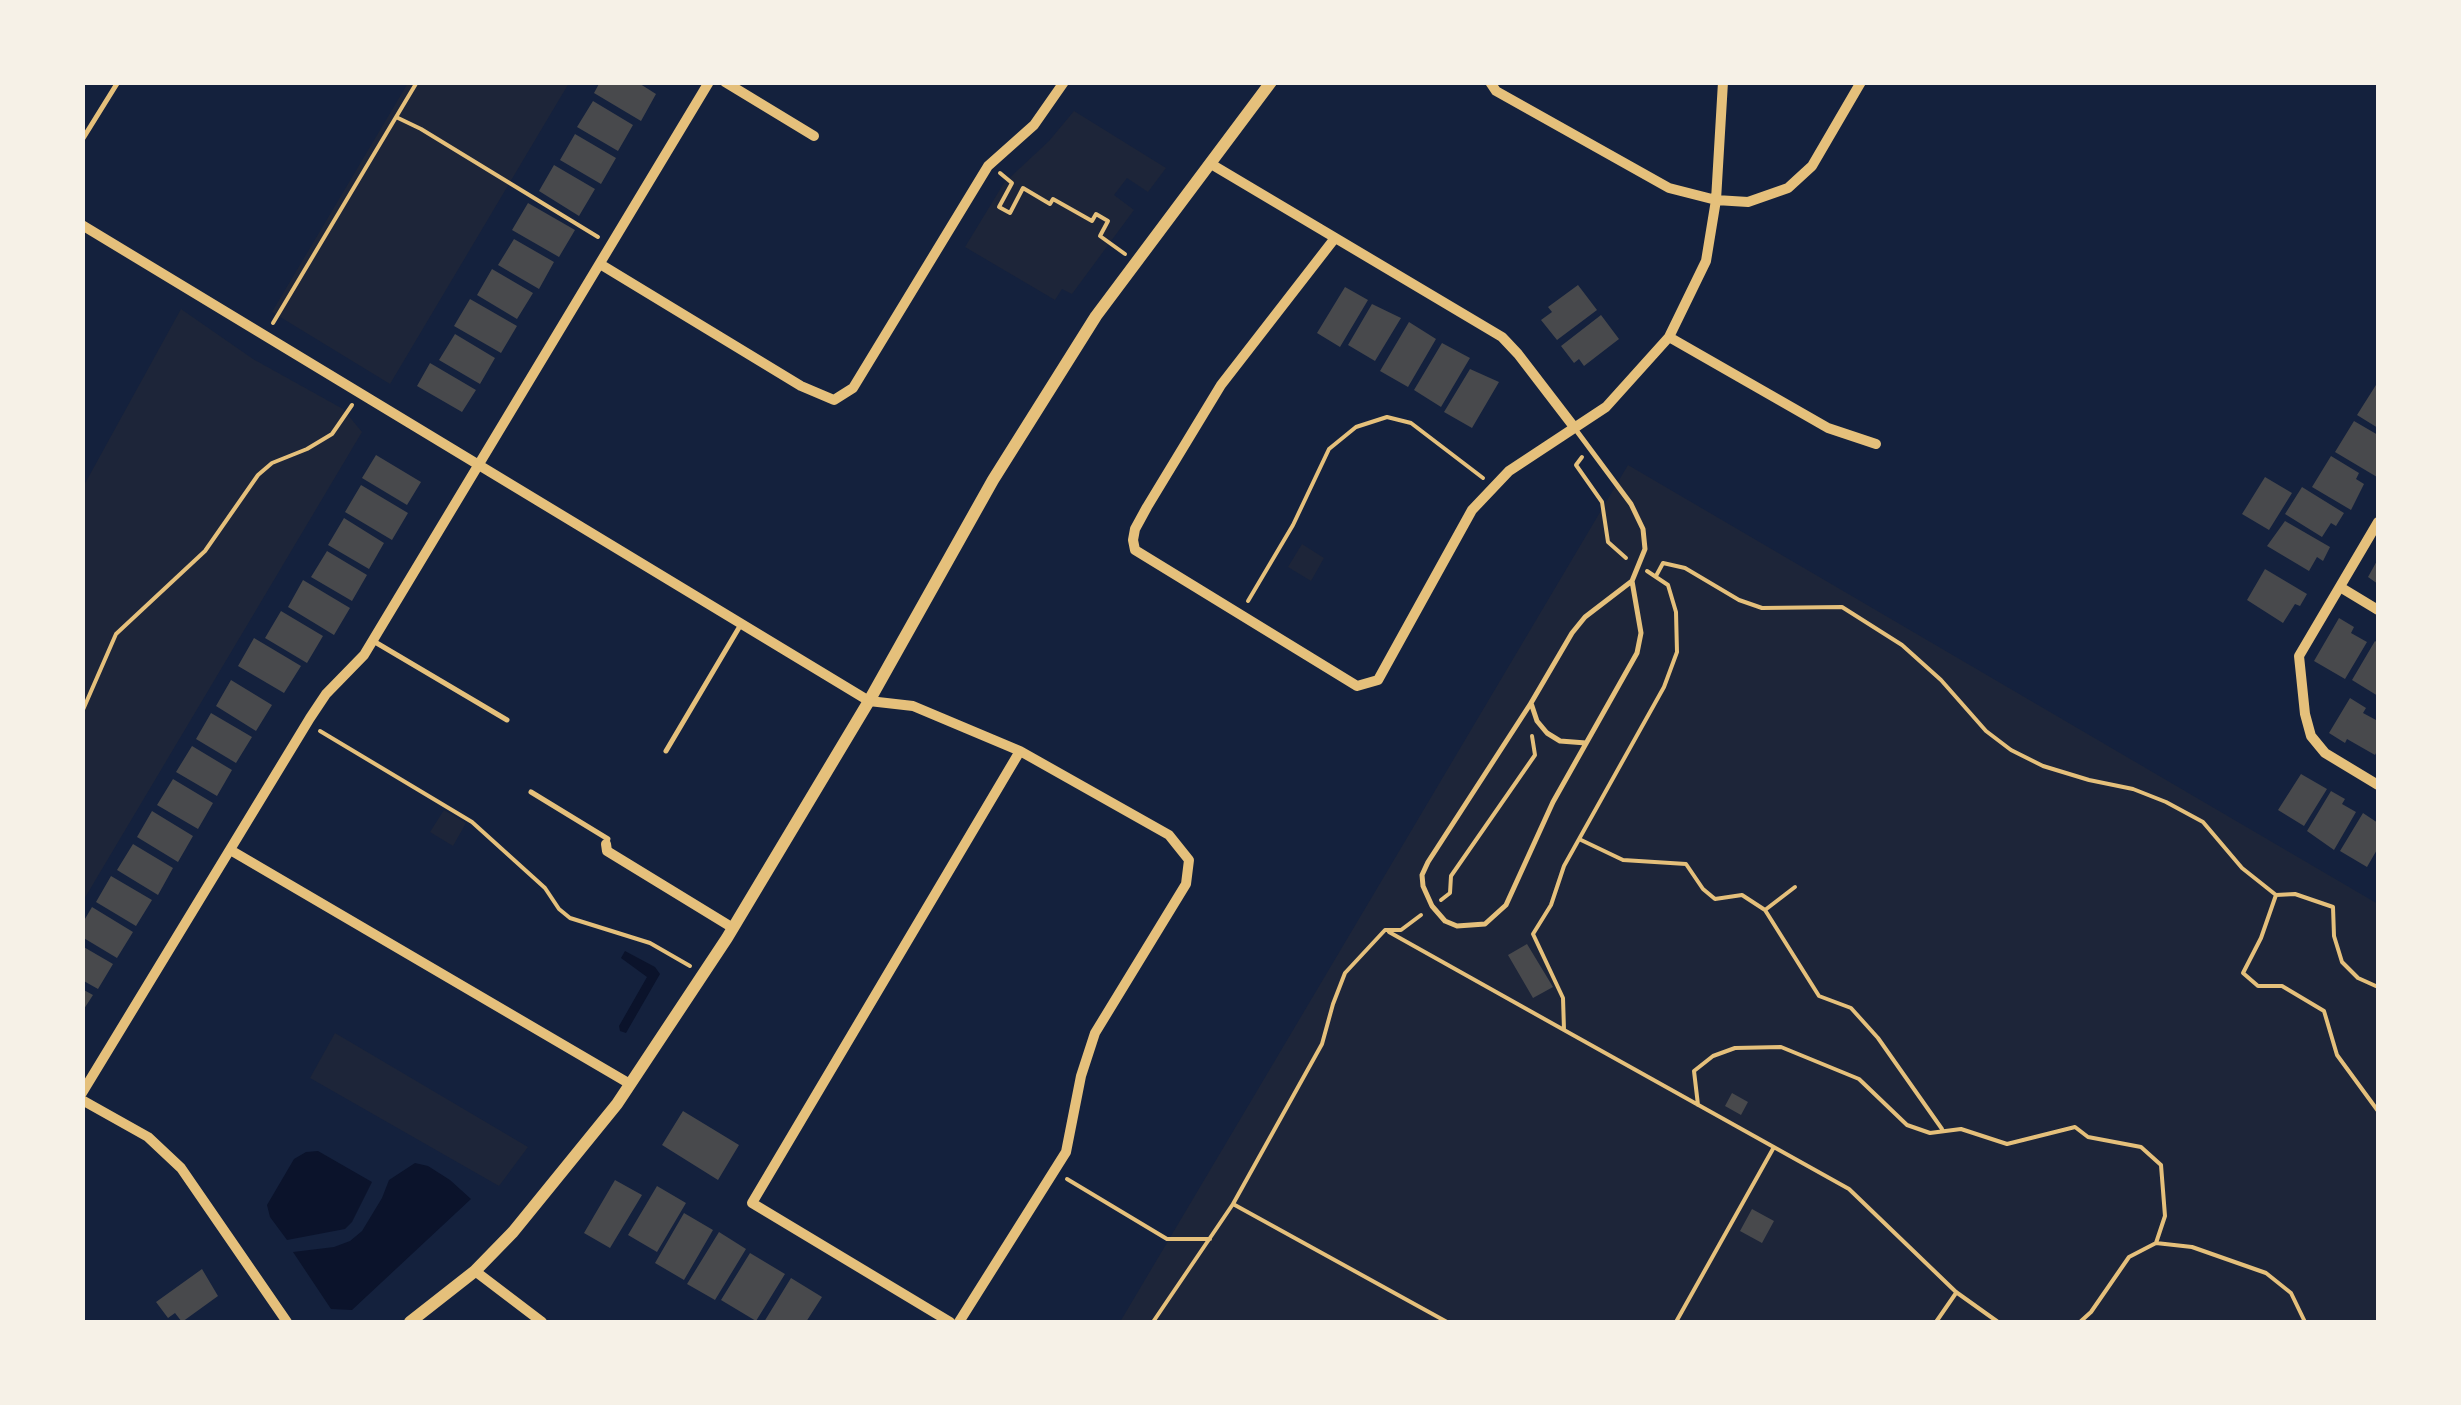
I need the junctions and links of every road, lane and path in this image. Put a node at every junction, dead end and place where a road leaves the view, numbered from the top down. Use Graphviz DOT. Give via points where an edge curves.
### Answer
graph roads {
  1 [pos="118,82"];
  2 [pos="416,82"];
  3 [pos="708,82"];
  4 [pos="725,82"];
  5 [pos="1064,82"];
  6 [pos="1270,82"];
  7 [pos="1490,82"];
  8 [pos="1723,82"];
  9 [pos="1861,82"];
  10 [pos="396,118"];
  11 [pos="814,136"];
  12 [pos="82,140"];
  13 [pos="1211,164"];
  14 [pos="989,165"];
  15 [pos="1716,200"];
  16 [pos="82,225"];
  17 [pos="1335,238"];
  18 [pos="611,244"];
  19 [pos="1137,262"];
  20 [pos="600,264"];
  21 [pos="266,336"];
  22 [pos="1669,338"];
  23 [pos="360,393"];
  24 [pos="1574,427"];
  25 [pos="1876,444"];
  26 [pos="1590,448"];
  27 [pos="478,464"];
  28 [pos="1494,488"];
  29 [pos="2378,522"];
  30 [pos="1639,566"];
  31 [pos="1656,576"];
  32 [pos="1632,581"];
  33 [pos="2340,587"];
  34 [pos="2378,610"];
  35 [pos="1239,614"];
  36 [pos="742,623"];
  37 [pos="372,641"];
  38 [pos="869,700"];
  39 [pos="1531,703"];
  40 [pos="82,712"];
  41 [pos="507,720"];
  42 [pos="1537,722"];
  43 [pos="307,723"];
  44 [pos="1586,744"];
  45 [pos="666,751"];
  46 [pos="1020,751"];
  47 [pos="2378,786"];
  48 [pos="531,792"];
  49 [pos="1579,839"];
  50 [pos="606,844"];
  51 [pos="232,851"];
  52 [pos="1795,888"];
  53 [pos="2276,895"];
  54 [pos="1432,906"];
  55 [pos="1765,910"];
  56 [pos="733,928"];
  57 [pos="1385,930"];
  58 [pos="702,974"];
  59 [pos="2378,987"];
  60 [pos="1564,1030"];
  61 [pos="630,1084"];
  62 [pos="82,1097"];
  63 [pos="1698,1104"];
  64 [pos="2378,1111"];
  65 [pos="1943,1131"];
  66 [pos="1774,1147"];
  67 [pos="1053,1171"];
  68 [pos="1233,1204"];
  69 [pos="1210,1238"];
  70 [pos="2156,1243"];
  71 [pos="474,1271"];
  72 [pos="1956,1292"];
  73 [pos="288,1322"];
  74 [pos="410,1322"];
  75 [pos="542,1322"];
  76 [pos="950,1322"];
  77 [pos="959,1322"];
  78 [pos="1154,1322"];
  79 [pos="1446,1322"];
  80 [pos="1676,1322"];
  81 [pos="1936,1322"];
  82 [pos="1998,1322"];
  83 [pos="2080,1322"];
  84 [pos="2305,1322"];
  1 -- 12 [label="lane"];
  2 -- 10 [label="path"];
  3 -- 18 [label="street"];
  4 -- 11 [label="street"];
  5 -- 14 [label="street" via="1034,125"];
  6 -- 13 [label="street"];
  7 -- 15 [label="street" via="1496,92 1618,162 1668,188"];
  8 -- 15 [label="street"];
  9 -- 15 [label="street" via="1812,166 1788,188 1748,202"];
  10 -- 18 [label="path"];
  10 -- 21 [label="path"];
  13 -- 17 [label="street"];
  13 -- 19 [label="street"];
  14 -- 19 [label="path" via="1012,183 998,207 1010,213 1023,188 1092,221 1096,214 1108,221 1100,236"];
  14 -- 20 [label="street" via="853,388 834,400"];
  15 -- 22 [label="street" via="1706,261"];
  16 -- 21 [label="street"];
  17 -- 24 [label="street" via="1502,338"];
  17 -- 35 [label="street" via="1221,384 1135,529 1135,550"];
  18 -- 20 [label="street"];
  19 -- 38 [label="street" via="993,480"];
  20 -- 27 [label="street"];
  21 -- 23 [label="street"];
  22 -- 24 [label="street" via="1606,407"];
  22 -- 25 [label="street" via="1828,428"];
  23 -- 27 [label="street"];
  23 -- 40 [label="path" via="332,434 258,474 204,551 116,634"];
  24 -- 26 [label="lane"];
  24 -- 28 [label="street"];
  26 -- 30 [label="lane" via="1642,529 1646,549"];
  26 -- 30 [label="path" via="1576,464 1602,502 1608,542"];
  27 -- 36 [label="street"];
  27 -- 37 [label="street"];
  28 -- 35 [label="street" via="1472,510 1378,680 1357,686"];
  28 -- 35 [label="path" via="1411,423 1386,416 1356,427 1329,449 1293,526"];
  29 -- 33 [label="street"];
  30 -- 31 [label="path"];
  30 -- 32 [label="lane"];
  31 -- 49 [label="path" via="1668,585 1676,612 1676,652 1664,687"];
  31 -- 53 [label="path" via="1663,563 1685,568 1762,608 1842,607 1902,645 2010,750 2194,815"];
  32 -- 39 [label="lane" via="1585,617"];
  32 -- 44 [label="lane" via="1642,633 1637,652"];
  33 -- 34 [label="street"];
  33 -- 47 [label="street" via="2299,656 2305,714 2325,753"];
  36 -- 38 [label="street"];
  36 -- 45 [label="lane"];
  37 -- 41 [label="lane"];
  37 -- 43 [label="street"];
  38 -- 46 [label="street" via="912,706"];
  38 -- 56 [label="street"];
  39 -- 42 [label="lane"];
  39 -- 54 [label="lane" via="1422,874"];
  42 -- 44 [label="lane" via="1560,740"];
  42 -- 54 [label="path" via="1535,755 1452,876 1450,893"];
  43 -- 51 [label="street"];
  43 -- 58 [label="path" via="472,822 570,918 650,943"];
  44 -- 54 [label="lane" via="1497,915 1485,924 1457,926"];
  46 -- 67 [label="street" via="1169,835 1189,860 1186,884 1095,1032 1066,1152"];
  46 -- 76 [label="street" via="752,1203"];
  48 -- 50 [label="lane" via="608,838"];
  49 -- 55 [label="path" via="1623,860 1686,864 1715,898 1742,895"];
  49 -- 60 [label="path" via="1533,934 1563,998"];
  50 -- 56 [label="street"];
  51 -- 61 [label="street"];
  51 -- 62 [label="street"];
  52 -- 55 [label="path"];
  53 -- 59 [label="path" via="2333,907 2342,962"];
  53 -- 64 [label="path" via="2242,973 2258,986 2282,986 2324,1011 2337,1055"];
  54 -- 57 [label="path" via="1400,930"];
  55 -- 65 [label="path" via="1819,996 1851,1008"];
  56 -- 58 [label="street"];
  57 -- 60 [label="path"];
  57 -- 68 [label="path" via="1345,973 1322,1044"];
  58 -- 61 [label="street"];
  60 -- 63 [label="path"];
  61 -- 71 [label="street"];
  62 -- 73 [label="street" via="148,1138 181,1168"];
  63 -- 65 [label="path" via="1694,1071 1713,1056 1781,1046 1859,1079 1908,1125"];
  63 -- 66 [label="path"];
  65 -- 70 [label="path" via="1960,1129 2008,1144 2075,1127 2088,1137 2141,1146 2161,1166 2164,1216"];
  66 -- 72 [label="path" via="1850,1190"];
  66 -- 80 [label="path"];
  67 -- 69 [label="path" via="1166,1239"];
  67 -- 77 [label="street"];
  68 -- 69 [label="path"];
  68 -- 79 [label="path"];
  69 -- 78 [label="path"];
  70 -- 83 [label="path" via="2129,1258"];
  70 -- 84 [label="path" via="2192,1247 2266,1273 2291,1293"];
  71 -- 74 [label="street"];
  71 -- 75 [label="street"];
  72 -- 81 [label="path"];
  72 -- 82 [label="path"];
}
